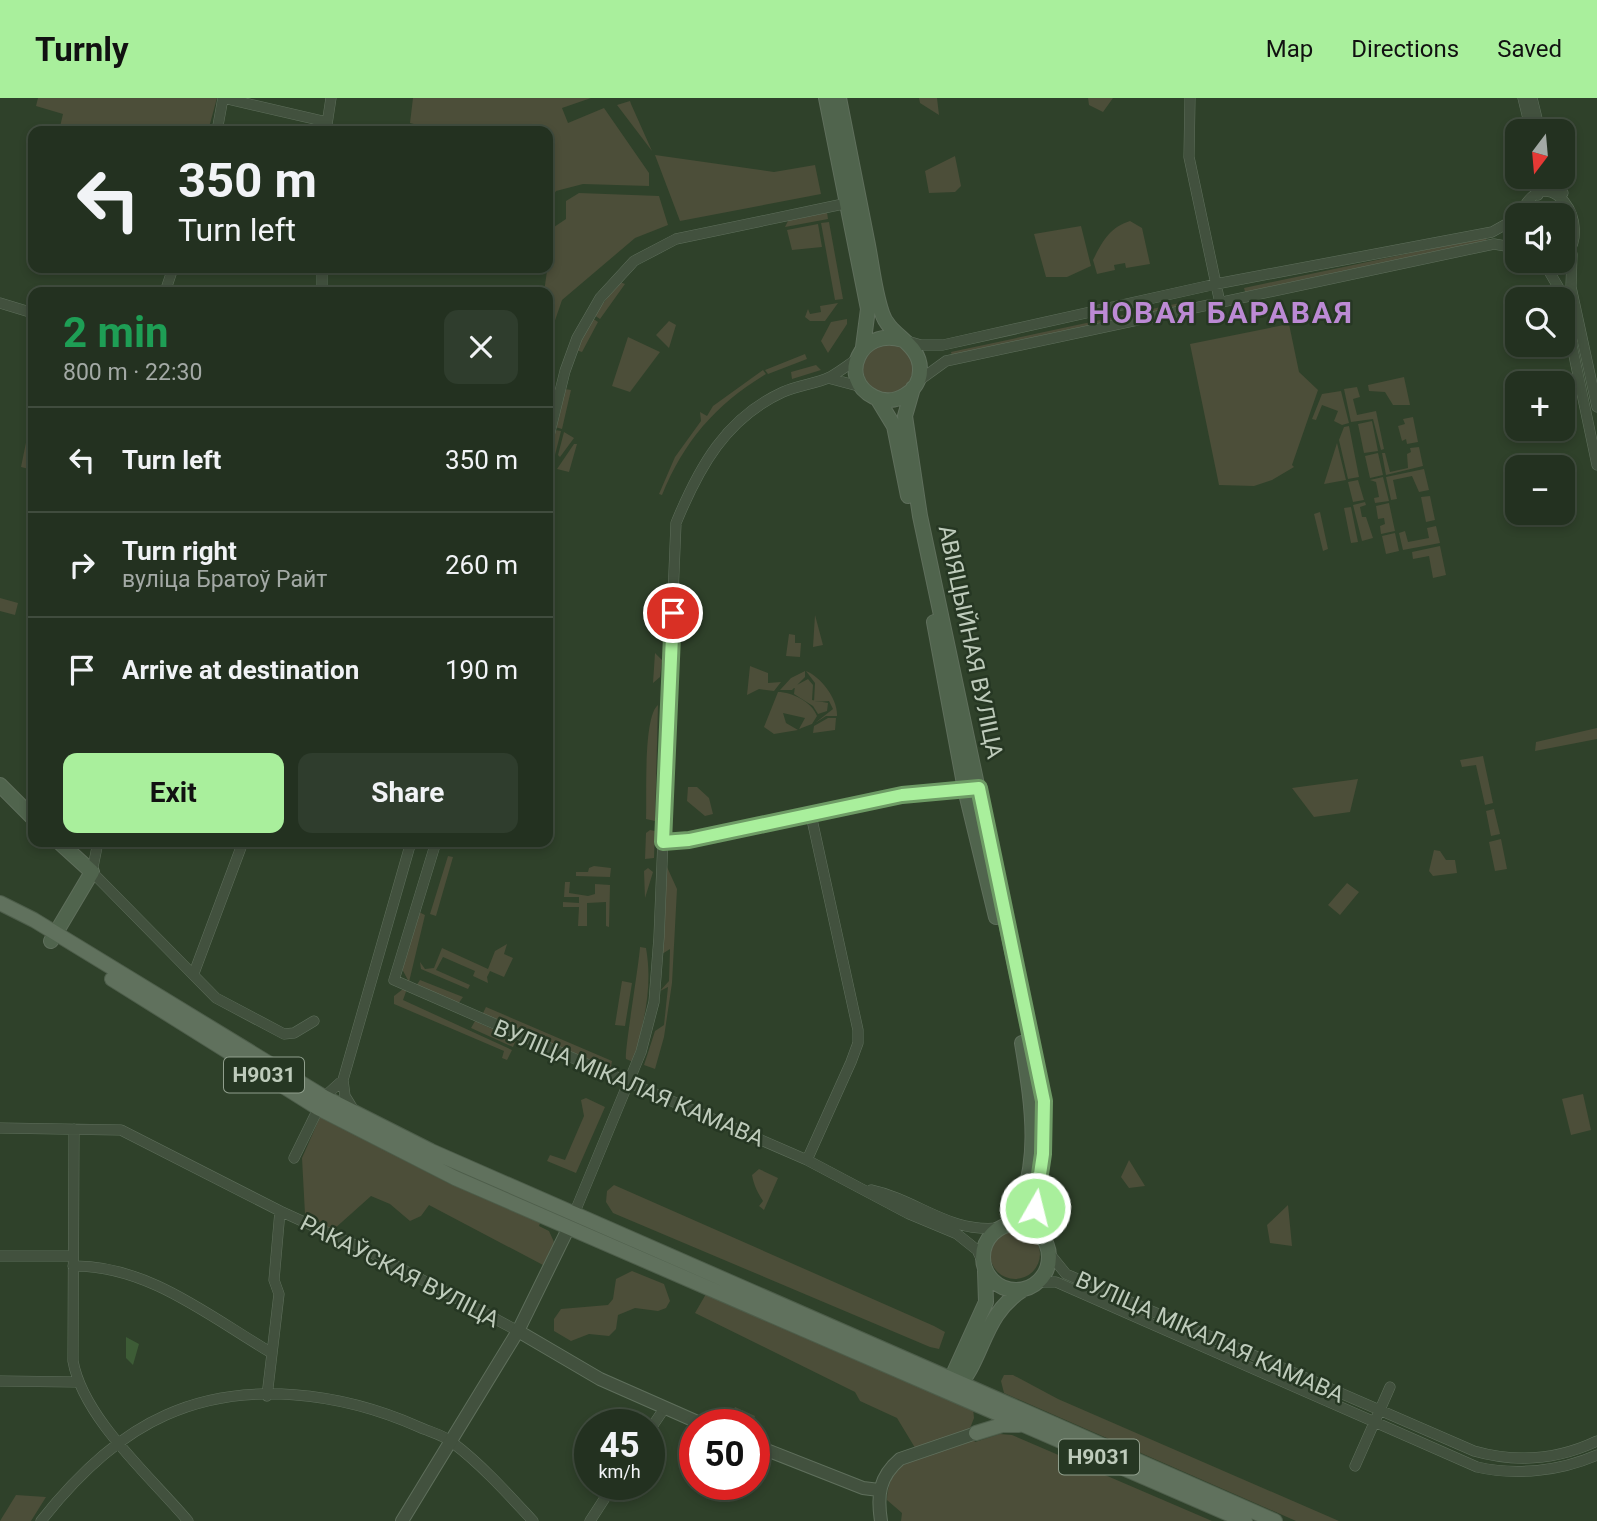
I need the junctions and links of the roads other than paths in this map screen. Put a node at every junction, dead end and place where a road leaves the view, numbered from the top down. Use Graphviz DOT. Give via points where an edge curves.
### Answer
graph roads {
  1 [pos="223,98"];
  2 [pos="331,98"];
  3 [pos="826,98"];
  4 [pos="839,98"];
  5 [pos="1190,98"];
  6 [pos="1523,98"];
  7 [pos="1532,98"];
  8 [pos="1528,119"];
  9 [pos="1537,119"];
  10 [pos="218,126"];
  11 [pos="326,126"];
  12 [pos="1539,189"];
  13 [pos="1560,189"];
  14 [pos="1564,193"];
  15 [pos="1538,195"];
  16 [pos="848,203"];
  17 [pos="1528,203"];
  18 [pos="1581,206"];
  19 [pos="1505,223"];
  20 [pos="1587,226"];
  21 [pos="1505,246"];
  22 [pos="1575,248"];
  23 [pos="1570,273"];
  24 [pos="1216,284"];
  25 [pos="0,303"];
  26 [pos="1220,303"];
  27 [pos="28,311"];
  28 [pos="903,340"];
  29 [pos="860,354"];
  30 [pos="1574,357"];
  31 [pos="828,378"];
  32 [pos="915,385"];
  33 [pos="862,387"];
  34 [pos="877,398"];
  35 [pos="1597,407"];
  36 [pos="553,420"];
  37 [pos="1597,466"];
  38 [pos="0,785"];
  39 [pos="972,789"];
  40 [pos="28,813"];
  41 [pos="811,815"];
  42 [pos="663,842"];
  43 [pos="64,847"];
  44 [pos="97,847"];
  45 [pos="241,847"];
  46 [pos="410,847"];
  47 [pos="434,847"];
  48 [pos="92,872"];
  49 [pos="0,905"];
  50 [pos="54,937"];
  51 [pos="194,973"];
  52 [pos="314,1021"];
  53 [pos="343,1080"];
  54 [pos="630,1085"];
  55 [pos="321,1103"];
  56 [pos="357,1121"];
  57 [pos="0,1128"];
  58 [pos="74,1129"];
  59 [pos="294,1158"];
  60 [pos="807,1160"];
  61 [pos="864,1188"];
  62 [pos="280,1211"];
  63 [pos="571,1221"];
  64 [pos="1004,1226"];
  65 [pos="1041,1235"];
  66 [pos="1048,1252"];
  67 [pos="0,1256"];
  68 [pos="73,1261"];
  69 [pos="984,1265"];
  70 [pos="1031,1285"];
  71 [pos="518,1331"];
  72 [pos="271,1352"];
  73 [pos="0,1381"];
  74 [pos="77,1382"];
  75 [pos="956,1384"];
  76 [pos="1390,1387"];
  77 [pos="267,1396"];
  78 [pos="971,1401"];
  79 [pos="664,1409"];
  80 [pos="1379,1411"];
  81 [pos="1374,1423"];
  82 [pos="1027,1426"];
  83 [pos="976,1433"];
  84 [pos="1597,1440"];
  85 [pos="451,1441"];
  86 [pos="119,1443"];
  87 [pos="770,1452"];
  88 [pos="1597,1455"];
  89 [pos="1355,1466"];
  90 [pos="879,1490"];
  91 [pos="604,1500"];
  92 [pos="41,1521"];
  93 [pos="188,1521"];
  94 [pos="402,1521"];
  95 [pos="533,1521"];
  96 [pos="590,1521"];
  97 [pos="881,1521"];
  98 [pos="1245,1521"];
  99 [pos="1275,1521"];
  1 -- 10 [label="street"];
  1 -- 11 [label="street"];
  2 -- 11 [label="street"];
  3 -- 16 [label="main road"];
  4 -- 28 [label="main road" via="882,316"];
  5 -- 24 [label="street" via="1189,157"];
  6 -- 8 [label="street"];
  7 -- 9 [label="street"];
  12 -- 15 [label="street"];
  13 -- 14 [label="street"];
  14 -- 15 [label="street"];
  14 -- 18 [label="street"];
  15 -- 17 [label="street"];
  16 -- 29 [label="main road" via="869,309"];
  16 -- 36 [label="street" via="676,239 634,261 600,298 577,338"];
  19 -- 24 [label="street" via="1480,235"];
  20 -- 22 [label="street"];
  21 -- 26 [label="street" via="1494,244"];
  23 -- 35 [label="street"];
  24 -- 26 [label="street"];
  24 -- 28 [label="street" via="943,345"];
  25 -- 27 [label="street"];
  26 -- 32 [label="street" via="946,361"];
  28 -- 29 [label="main road" via="880,337"];
  28 -- 32 [label="main road" via="919,360"];
  29 -- 31 [label="street"];
  29 -- 33 [label="main road" via="856,374"];
  30 -- 37 [label="street"];
  31 -- 33 [label="street"];
  31 -- 42 [label="street" via="781,393 731,427 702,464 676,523"];
  32 -- 34 [label="main road" via="897,399"];
  32 -- 39 [label="main road, АВІЯЦЫЙНАЯ ВУЛІЦА" via="905,416"];
  33 -- 34 [label="main road"];
  34 -- 39 [label="main road, АВІЯЦЫЙНАЯ ВУЛІЦА" via="894,429"];
  38 -- 40 [label="main road"];
  39 -- 41 [label="street" via="902,795"];
  39 -- 64 [label="main road, АВІЯЦЫЙНАЯ ВУЛІЦА" via="1030,1093 1033,1145 1028,1181 1022,1202"];
  39 -- 65 [label="main road, АВІЯЦЫЙНАЯ ВУЛІЦА" via="1044,1101 1035,1208"];
  41 -- 42 [label="street"];
  41 -- 60 [label="street" via="858,1043"];
  42 -- 54 [label="street" via="654,1002"];
  43 -- 48 [label="main road"];
  44 -- 48 [label="street"];
  45 -- 51 [label="street"];
  46 -- 53 [label="street"];
  47 -- 54 [label="street, ВУЛІЦА МІКАЛАЯ КАМАВА" via="394,980"];
  48 -- 50 [label="main road"];
  48 -- 51 [label="street"];
  49 -- 50 [label="main road, Н9031"];
  50 -- 55 [label="main road, Н9031"];
  51 -- 52 [label="street" via="216,998 284,1034"];
  53 -- 55 [label="street"];
  53 -- 56 [label="street"];
  54 -- 60 [label="street, ВУЛІЦА МІКАЛАЯ КАМАВА"];
  54 -- 63 [label="street"];
  55 -- 56 [label="main road, Н9031"];
  55 -- 59 [label="street"];
  56 -- 63 [label="main road, Н9031" via="455,1162"];
  57 -- 58 [label="street, РАКАЎСКАЯ ВУЛІЦА"];
  58 -- 62 [label="street, РАКАЎСКАЯ ВУЛІЦА" via="121,1130"];
  58 -- 68 [label="street"];
  60 -- 61 [label="street, ВУЛІЦА МІКАЛАЯ КАМАВА"];
  61 -- 64 [label="street, ВУЛІЦА МІКАЛАЯ КАМАВА" via="887,1193 960,1227"];
  61 -- 69 [label="street, ВУЛІЦА МІКАЛАЯ КАМАВА" via="957,1234 977,1250"];
  62 -- 71 [label="street, РАКАЎСКАЯ ВУЛІЦА" via="368,1251"];
  62 -- 72 [label="street, РАКАЎСКАЯ ВУЛІЦА" via="274,1280 279,1294"];
  63 -- 71 [label="street"];
  63 -- 75 [label="main road, Н9031"];
  64 -- 65 [label="main road" via="1027,1226"];
  64 -- 69 [label="main road" via="987,1241"];
  65 -- 66 [label="main road"];
  66 -- 70 [label="main road" via="1046,1269"];
  66 -- 80 [label="street, ВУЛІЦА МІКАЛАЯ КАМАВА" via="1066,1274"];
  67 -- 68 [label="street"];
  68 -- 72 [label="street" via="155,1284"];
  68 -- 74 [label="street"];
  69 -- 70 [label="main road" via="992,1280 1003,1287"];
  69 -- 75 [label="main road" via="986,1302"];
  70 -- 75 [label="main road" via="996,1314"];
  70 -- 81 [label="street, ВУЛІЦА МІКАЛАЯ КАМАВА" via="1056,1282"];
  71 -- 79 [label="street" via="600,1379"];
  71 -- 85 [label="street"];
  72 -- 77 [label="street, РАКАЎСКАЯ ВУЛІЦА"];
  73 -- 74 [label="street"];
  74 -- 86 [label="street"];
  75 -- 78 [label="main road, Н9031"];
  75 -- 99 [label="main road, Н9031"];
  76 -- 80 [label="street"];
  77 -- 85 [label="street" via="354,1403"];
  77 -- 86 [label="street" via="222,1399 179,1409"];
  78 -- 82 [label="main road, Н9031"];
  78 -- 83 [label="main road" via="980,1419"];
  80 -- 81 [label="street"];
  80 -- 84 [label="street, ВУЛІЦА МІКАЛАЯ КАМАВА" via="1474,1451 1515,1460 1563,1454"];
  81 -- 88 [label="street, ВУЛІЦА МІКАЛАЯ КАМАВА" via="1493,1471 1552,1468"];
  81 -- 89 [label="street"];
  82 -- 83 [label="main road" via="1008,1424"];
  82 -- 98 [label="main road, Н9031"];
  83 -- 90 [label="street" via="900,1460"];
  85 -- 94 [label="street"];
  85 -- 95 [label="street"];
  86 -- 92 [label="street" via="74,1483"];
  86 -- 93 [label="street"];
  87 -- 90 [label="street"];
  90 -- 97 [label="street"];
  91 -- 96 [label="street"];
}
